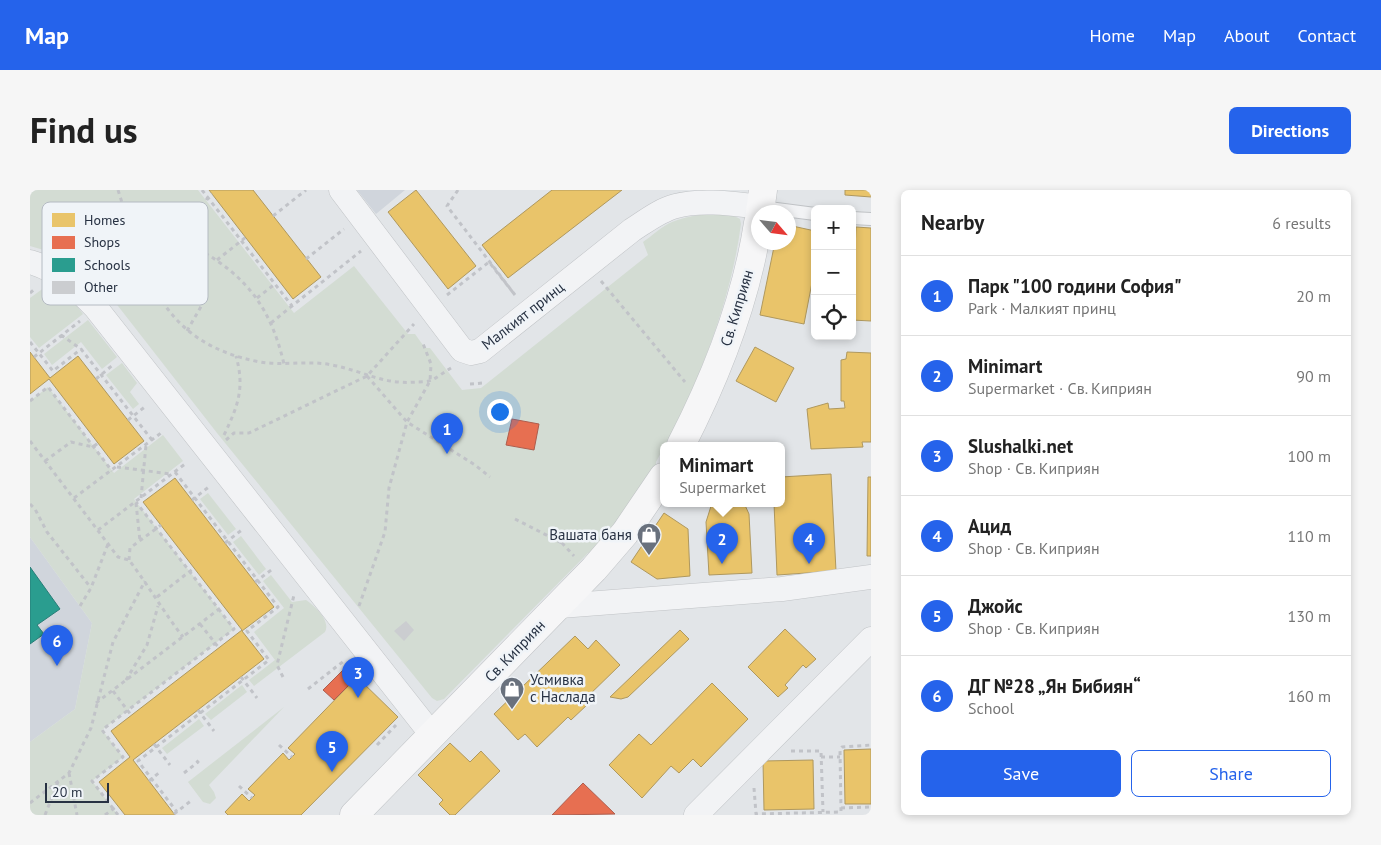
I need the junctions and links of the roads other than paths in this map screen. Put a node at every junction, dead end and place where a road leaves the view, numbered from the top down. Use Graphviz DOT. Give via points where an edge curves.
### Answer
graph roads {
  1 [pos="341,190"];
  2 [pos="751,207"];
  3 [pos="796,212"];
  4 [pos="811,214"];
  5 [pos="856,218"];
  6 [pos="871,219"];
  7 [pos="755,250"];
  8 [pos="30,262"];
  9 [pos="42,266"];
  10 [pos="93,305"];
  11 [pos="683,442"];
  12 [pos="660,480"];
  13 [pos="871,580"];
  14 [pos="560,606"];
  15 [pos="871,638"];
  16 [pos="433,736"];
  17 [pos="354,815"];
  18 [pos="696,815"];
  1 -- 2 [label="street, Малкият принц" via="462,350 471,353 480,351 654,216 676,206 694,203"];
  3 -- 4 [label="lane"];
  5 -- 6 [label="lane"];
  7 -- 11 [label="street, Св. Киприян" via="735,320 705,398"];
  8 -- 9 [label="street"];
  10 -- 16 [label="street"];
  12 -- 14 [label="street, Св. Киприян" via="624,533"];
  13 -- 14 [label="street"];
  14 -- 16 [label="street, Св. Киприян"];
  15 -- 18 [label="street"];
  16 -- 17 [label="street, Св. Киприян"];
}
